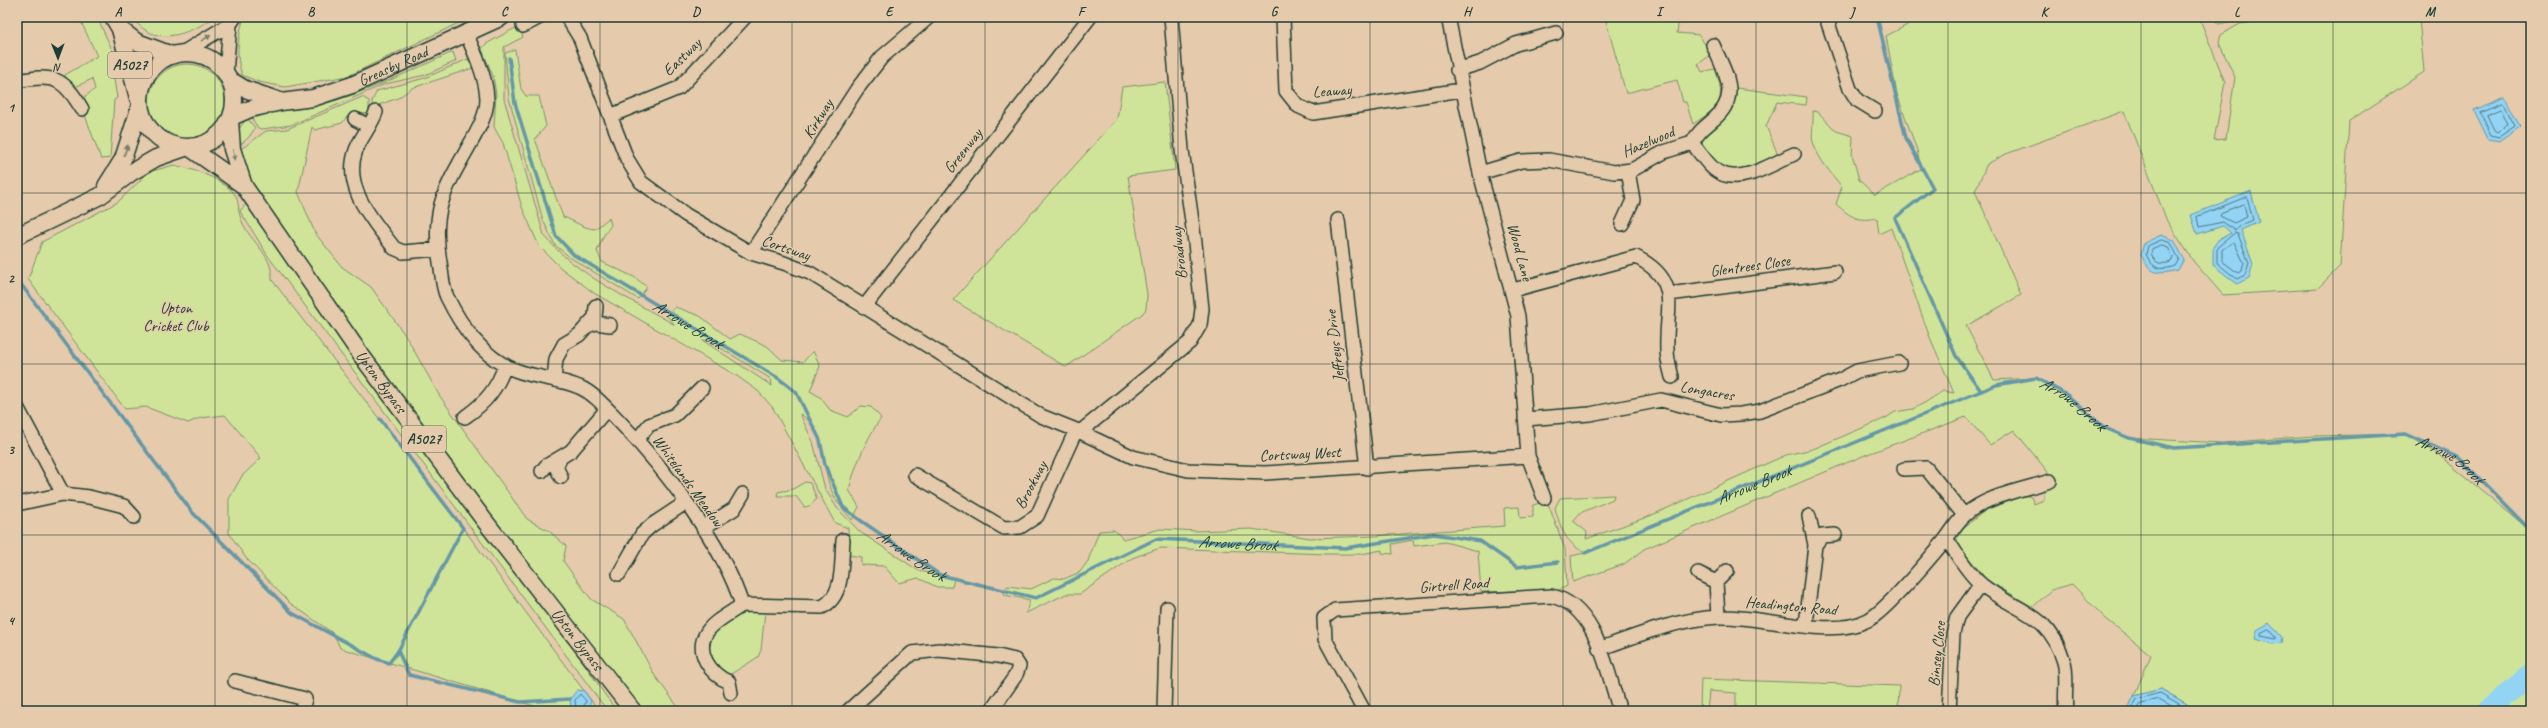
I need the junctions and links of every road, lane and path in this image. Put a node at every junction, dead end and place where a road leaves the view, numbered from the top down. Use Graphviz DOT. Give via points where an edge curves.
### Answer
graph roads {
  1 [pos="502,17"];
  2 [pos="540,17"];
  3 [pos="567,17"];
  4 [pos="745,17"];
  5 [pos="929,17"];
  6 [pos="1090,17"];
  7 [pos="1171,17"];
  8 [pos="1283,17"];
  9 [pos="1448,17"];
  10 [pos="1826,17"];
  11 [pos="232,21"];
  12 [pos="116,23"];
  13 [pos="524,26"];
  14 [pos="466,33"];
  15 [pos="1556,33"];
  16 [pos="1713,45"];
  17 [pos="177,54"];
  18 [pos="1457,70"];
  19 [pos="228,77"];
  20 [pos="17,81"];
  21 [pos="1461,90"];
  22 [pos="281,102"];
  23 [pos="139,104"];
  24 [pos="82,109"];
  25 [pos="1875,111"];
  26 [pos="376,112"];
  27 [pos="610,116"];
  28 [pos="231,119"];
  29 [pos="355,119"];
  30 [pos="370,126"];
  31 [pos="1692,143"];
  32 [pos="187,148"];
  33 [pos="1794,154"];
  34 [pos="1628,171"];
  35 [pos="1480,173"];
  36 [pos="244,186"];
  37 [pos="100,196"];
  38 [pos="1338,220"];
  39 [pos="1622,224"];
  40 [pos="18,232"];
  41 [pos="438,249"];
  42 [pos="751,254"];
  43 [pos="1835,272"];
  44 [pos="1513,290"];
  45 [pos="1669,294"];
  46 [pos="596,306"];
  47 [pos="864,307"];
  48 [pos="610,325"];
  49 [pos="587,326"];
  50 [pos="1899,363"];
  51 [pos="505,365"];
  52 [pos="1672,378"];
  53 [pos="554,380"];
  54 [pos="702,388"];
  55 [pos="17,407"];
  56 [pos="607,408"];
  57 [pos="465,416"];
  58 [pos="1525,419"];
  59 [pos="1078,431"];
  60 [pos="637,440"];
  61 [pos="1528,456"];
  62 [pos="560,459"];
  63 [pos="1367,468"];
  64 [pos="1904,469"];
  65 [pos="542,472"];
  66 [pos="914,476"];
  67 [pos="561,477"];
  68 [pos="2050,481"];
  69 [pos="63,494"];
  70 [pos="743,494"];
  71 [pos="1544,498"];
  72 [pos="685,503"];
  73 [pos="17,504"];
  74 [pos="1964,515"];
  75 [pos="1808,516"];
  76 [pos="134,517"];
  77 [pos="703,528"];
  78 [pos="1835,535"];
  79 [pos="1946,539"];
  80 [pos="843,540"];
  81 [pos="1815,544"];
  82 [pos="1727,571"];
  83 [pos="1698,573"];
  84 [pos="619,574"];
  85 [pos="1716,582"];
  86 [pos="1981,584"];
  87 [pos="742,605"];
  88 [pos="1167,608"];
  89 [pos="1718,617"];
  90 [pos="1806,625"];
  91 [pos="1599,649"];
  92 [pos="235,681"];
  93 [pos="613,685"];
  94 [pos="731,693"];
  95 [pos="2064,709"];
  96 [pos="302,711"];
  97 [pos="629,711"];
  98 [pos="633,711"];
  99 [pos="848,711"];
  100 [pos="991,711"];
  101 [pos="1164,711"];
  102 [pos="1364,711"];
  103 [pos="1620,711"];
  104 [pos="1949,711"];
  1 -- 14 [label="main road, Greasby Road"];
  2 -- 13 [label="street"];
  3 -- 27 [label="street, Cortsway" via="580,38"];
  4 -- 27 [label="street, Eastway" via="679,88"];
  5 -- 42 [label="street, Kirkway" via="882,57 857,89"];
  6 -- 47 [label="street, Greenway"];
  7 -- 59 [label="street, Broadway" via="1182,150 1202,309 1200,326 1190,342"];
  8 -- 21 [label="street, Leaway" via="1286,91 1298,106 1313,113"];
  9 -- 18 [label="street, Wood Lane"];
  10 -- 25 [label="street" via="1850,89 1857,100"];
  17 -- 11 [label="street, one-way"];
  11 -- 19 [label="street"];
  12 -- 17 [label="main road" via="137,42"];
  12 -- 23 [label="main road, A5027"];
  14 -- 22 [label="main road, Greasby Road" via="352,85 313,98"];
  14 -- 41 [label="street, Whitelands Meadow" via="483,74 487,100 480,126 449,181 437,215"];
  15 -- 18 [label="street" via="1516,44 1480,64"];
  16 -- 31 [label="street, Hazelwood" via="1730,85 1730,95 1725,108 1700,130"];
  17 -- 19 [label="main road" via="206,57"];
  17 -- 23 [label="main road" via="158,62 148,73 141,87"];
  18 -- 21 [label="street, Wood Lane"];
  19 -- 22 [label="main road, Greasby Road" via="245,89"];
  19 -- 28 [label="main road" via="235,98"];
  20 -- 24 [label="street" via="53,77 66,85"];
  21 -- 35 [label="street, Wood Lane"];
  22 -- 28 [label="main road, Greasby Road" via="250,109"];
  23 -- 32 [label="main road" via="143,119 160,140"];
  37 -- 23 [label="main road, one-way" via="123,160"];
  26 -- 30 [label="street"];
  27 -- 42 [label="street, Cortsway" via="627,159 641,182 686,215"];
  28 -- 32 [label="main road" via="213,140"];
  28 -- 36 [label="main road, Upton Bypass, one-way" via="232,149"];
  29 -- 30 [label="street"];
  30 -- 41 [label="street" via="356,150 353,164 352,178 359,197 394,248 403,252"];
  31 -- 33 [label="street" via="1719,173 1732,176 1745,176"];
  31 -- 34 [label="street, Hazelwood" via="1664,152"];
  32 -- 36 [label="main road, Upton Bypass / A5027"];
  32 -- 37 [label="main road" via="156,158"];
  34 -- 35 [label="street, Hazelwood" via="1614,172 1549,160 1521,161"];
  34 -- 39 [label="street" via="1633,200"];
  35 -- 44 [label="street, Wood Lane"];
  36 -- 93 [label="main road, Upton Bypass / A5027" via="366,361 484,520"];
  37 -- 40 [label="main road"];
  38 -- 63 [label="street, Jeffreys Drive"];
  41 -- 51 [label="street, Whitelands Meadow" via="446,296 469,333 490,355"];
  42 -- 47 [label="street, Cortsway" via="810,273"];
  43 -- 45 [label="street, Glentrees Close"];
  44 -- 45 [label="street" via="1636,258 1657,271"];
  44 -- 58 [label="street, Wood Lane" via="1518,316"];
  45 -- 52 [label="street" via="1667,351"];
  46 -- 49 [label="street" via="596,317"];
  47 -- 59 [label="street, Cortsway" via="1010,399 1041,416"];
  48 -- 49 [label="street" via="596,323"];
  49 -- 53 [label="street" via="562,347 556,359"];
  50 -- 58 [label="street, Longacres" via="1857,372 1760,411 1741,414 1722,415 1661,400 1590,414"];
  51 -- 53 [label="street, Whitelands Meadow" via="514,370"];
  51 -- 57 [label="street" via="500,381 486,400"];
  53 -- 56 [label="street, Whitelands Meadow" via="579,387"];
  54 -- 60 [label="street" via="675,415 649,425"];
  55 -- 69 [label="street"];
  56 -- 60 [label="street, Whitelands Meadow"];
  56 -- 62 [label="street" via="571,451"];
  58 -- 61 [label="street, Wood Lane"];
  59 -- 63 [label="street, Cortsway West" via="1133,457 1188,470 1265,473"];
  59 -- 66 [label="street, Brookway" via="1038,516 1020,527 1004,528"];
  60 -- 72 [label="street, Whitelands Meadow" via="656,460"];
  61 -- 63 [label="street, Cortsway West"];
  61 -- 71 [label="street, Wood Lane"];
  62 -- 65 [label="street" via="546,466"];
  62 -- 67 [label="street" via="556,467"];
  64 -- 74 [label="street" via="1926,468"];
  68 -- 74 [label="street, Headington Road" via="1977,505"];
  69 -- 73 [label="street"];
  69 -- 76 [label="street" via="89,497 124,506"];
  70 -- 77 [label="street" via="734,509"];
  72 -- 77 [label="street, Whitelands Meadow"];
  72 -- 84 [label="street" via="642,534"];
  74 -- 79 [label="street, Headington Road"];
  75 -- 81 [label="street"];
  77 -- 87 [label="street, Whitelands Meadow" via="737,588"];
  78 -- 81 [label="street" via="1822,536"];
  79 -- 86 [label="street"];
  79 -- 90 [label="street, Headington Road" via="1869,620 1849,627 1827,628"];
  80 -- 87 [label="street" via="839,587 829,604 822,607"];
  81 -- 90 [label="street"];
  82 -- 85 [label="street"];
  83 -- 85 [label="street"];
  85 -- 89 [label="street"];
  86 -- 95 [label="street" via="2030,612 2052,635 2064,663"];
  86 -- 104 [label="street, Binsey Close" via="1957,617 1953,634"];
  87 -- 94 [label="street" via="707,632 704,642 706,662 719,678 729,682"];
  88 -- 101 [label="street"];
  89 -- 90 [label="street, Headington Road"];
  89 -- 91 [label="street, Headington Road" via="1677,623"];
  91 -- 102 [label="street, Girtrell Road" via="1582,612 1563,598 1551,596 1335,610 1324,618 1324,639"];
  91 -- 103 [label="street, Girtrell Road"];
  92 -- 96 [label="street" via="305,699"];
  93 -- 97 [label="main road, Upton Bypass / A5027"];
  93 -- 98 [label="main road, Upton Bypass / A5027"];
  99 -- 100 [label="street" via="912,653 939,650 1014,660 1019,666 1016,674"];
}
